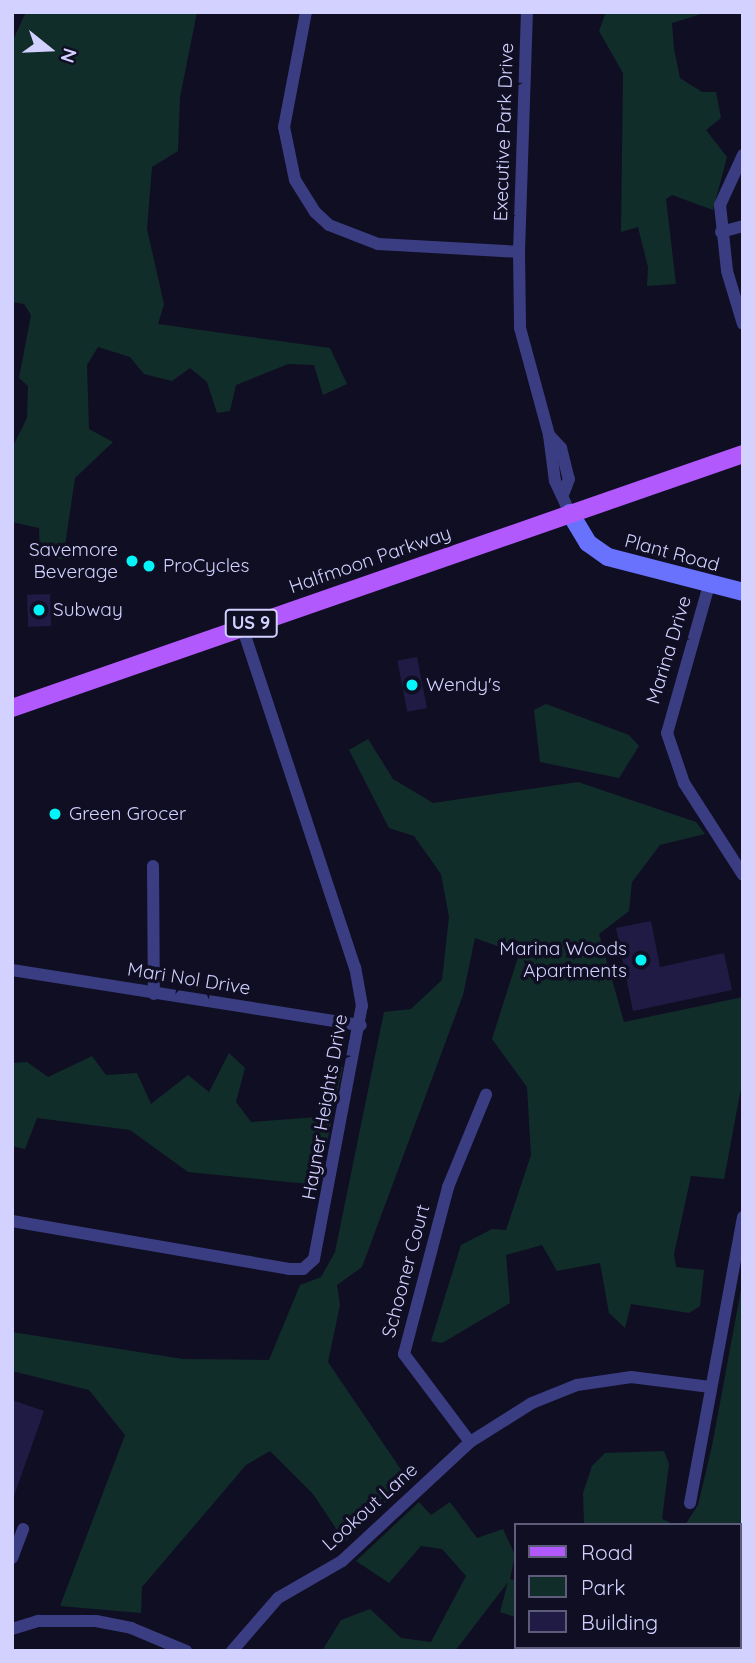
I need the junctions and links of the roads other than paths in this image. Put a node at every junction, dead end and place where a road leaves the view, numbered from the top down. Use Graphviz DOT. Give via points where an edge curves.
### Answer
graph roads {
  1 [pos="306,12"];
  2 [pos="527,12"];
  3 [pos="743,155"];
  4 [pos="743,226"];
  5 [pos="721,232"];
  6 [pos="519,252"];
  7 [pos="743,324"];
  8 [pos="743,454"];
  9 [pos="570,513"];
  10 [pos="709,585"];
  11 [pos="743,592"];
  12 [pos="242,626"];
  13 [pos="12,708"];
  14 [pos="153,866"];
  15 [pos="743,875"];
  16 [pos="12,970"];
  17 [pos="154,993"];
  18 [pos="361,1025"];
  19 [pos="486,1095"];
  20 [pos="743,1217"];
  21 [pos="12,1221"];
  22 [pos="710,1387"];
  23 [pos="470,1442"];
  24 [pos="690,1503"];
  25 [pos="23,1529"];
  26 [pos="12,1558"];
  27 [pos="12,1629"];
  28 [pos="186,1651"];
  29 [pos="232,1651"];
  1 -- 6 [label="street" via="284,127 295,180 315,212 329,225 378,244"];
  2 -- 6 [label="street, Executive Park Drive"];
  3 -- 5 [label="street" via="723,193"];
  4 -- 5 [label="street"];
  5 -- 7 [label="street"];
  6 -- 9 [label="street, Executive Park Drive" via="520,328 549,435 555,481 565,492"];
  8 -- 9 [label="main road, Halfmoon Parkway / US 9"];
  9 -- 10 [label="street, Plant Road" via="588,543 608,557"];
  9 -- 12 [label="main road, Halfmoon Parkway / US 9"];
  10 -- 11 [label="street, Plant Road"];
  10 -- 15 [label="street, Marina Drive" via="667,733 684,783"];
  12 -- 13 [label="main road, Halfmoon Parkway / US 9"];
  12 -- 18 [label="street, Hayner Heights Drive" via="355,968"];
  14 -- 17 [label="street"];
  16 -- 17 [label="street, Mari Nol Drive"];
  17 -- 18 [label="street, Mari Nol Drive"];
  18 -- 21 [label="street, Hayner Heights Drive" via="323,1232 314,1259 303,1269"];
  19 -- 23 [label="street, Schooner Court" via="448,1187 404,1354"];
  20 -- 22 [label="street"];
  22 -- 23 [label="street" via="631,1377 577,1385 532,1403"];
  22 -- 24 [label="street"];
  23 -- 29 [label="street, Lookout Lane" via="354,1552 278,1598"];
  25 -- 26 [label="street"];
  27 -- 28 [label="street" via="39,1621 96,1621 131,1628"];
}
